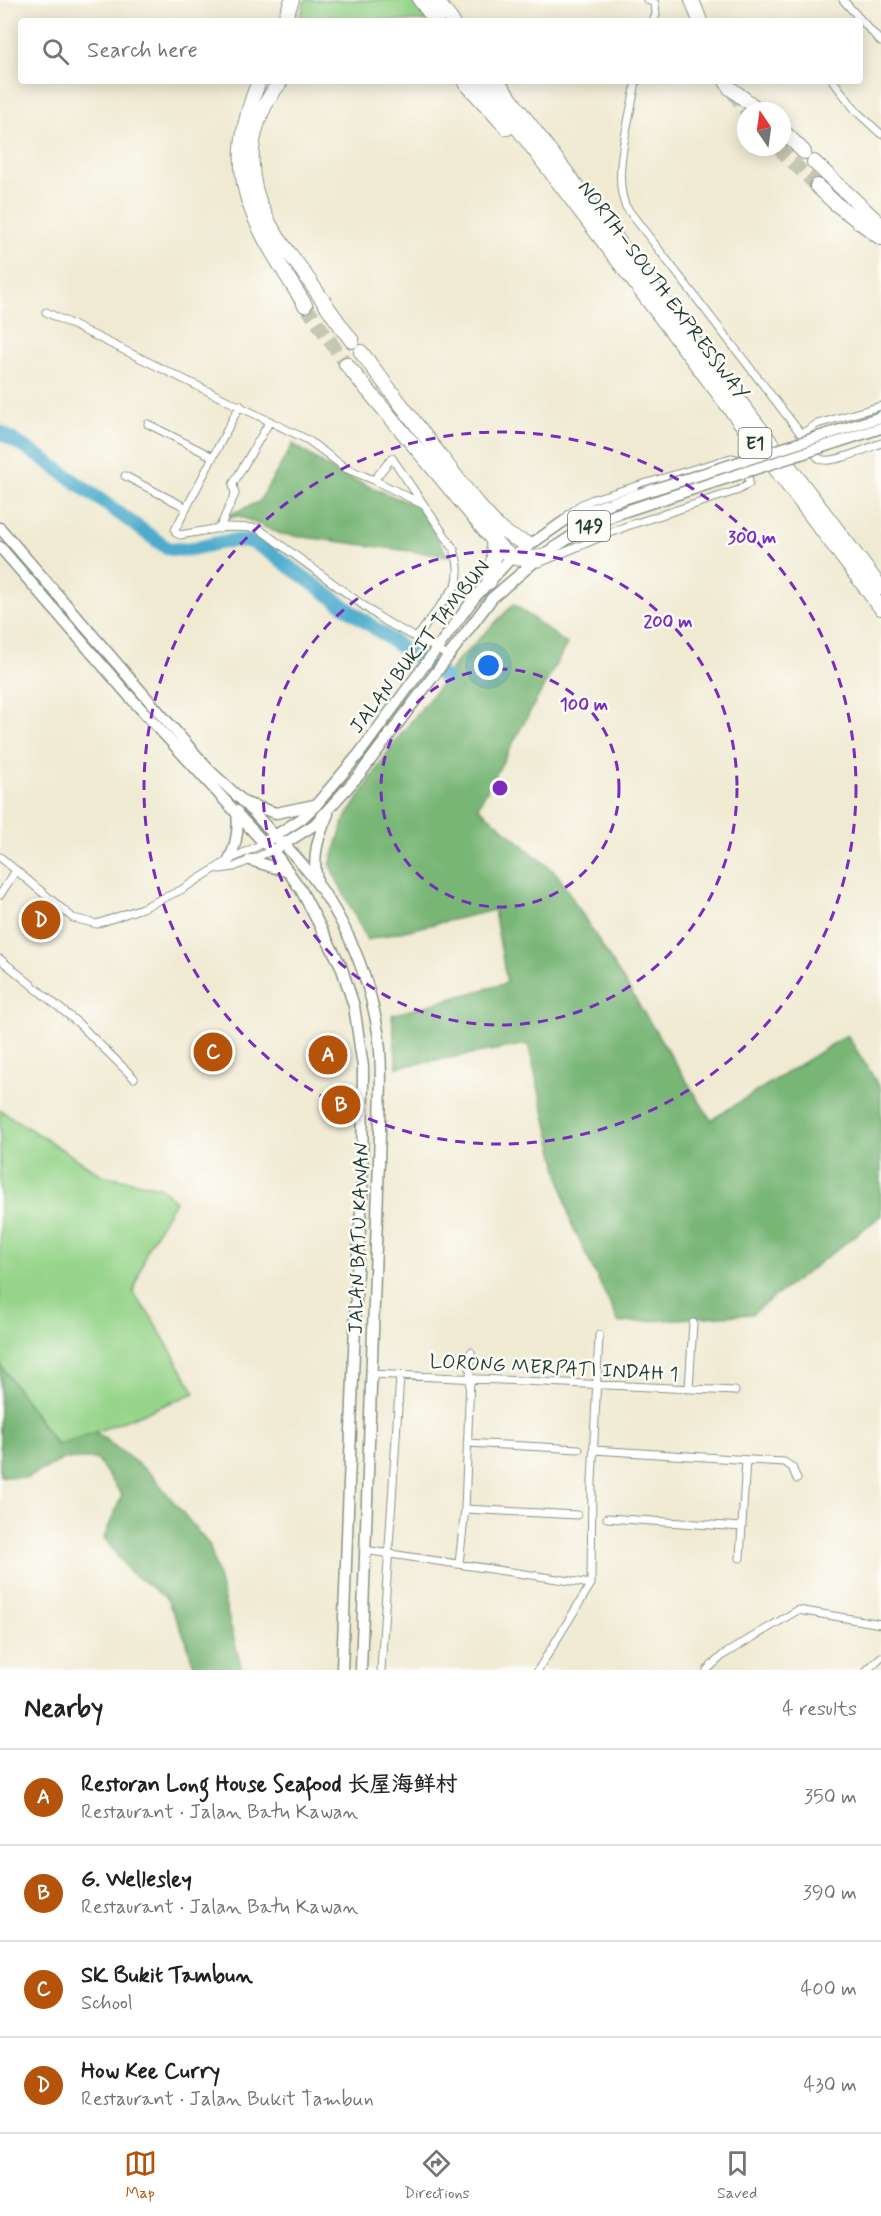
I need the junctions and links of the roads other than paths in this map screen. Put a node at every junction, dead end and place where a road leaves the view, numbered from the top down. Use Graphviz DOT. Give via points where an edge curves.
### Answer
graph roads {
  1 [pos="292,0"];
  2 [pos="420,0"];
  3 [pos="436,0"];
  4 [pos="447,0"];
  5 [pos="647,0"];
  6 [pos="692,0"];
  7 [pos="843,0"];
  8 [pos="285,18"];
  9 [pos="434,18"];
  10 [pos="450,18"];
  11 [pos="458,18"];
  12 [pos="654,18"];
  13 [pos="699,18"];
  14 [pos="859,18"];
  15 [pos="863,22"];
  16 [pos="881,42"];
  17 [pos="258,84"];
  18 [pos="279,84"];
  19 [pos="467,84"];
  20 [pos="484,84"];
  21 [pos="499,84"];
  22 [pos="635,84"];
  23 [pos="835,84"];
  24 [pos="728,85"];
  25 [pos="748,102"];
  26 [pos="881,134"];
  27 [pos="791,139"];
  28 [pos="552,174"];
  29 [pos="818,186"];
  30 [pos="881,225"];
  31 [pos="881,238"];
  32 [pos="305,305"];
  33 [pos="46,312"];
  34 [pos="346,364"];
  35 [pos="240,405"];
  36 [pos="881,406"];
  37 [pos="881,417"];
  38 [pos="270,421"];
  39 [pos="148,424"];
  40 [pos="881,428"];
  41 [pos="801,434"];
  42 [pos="881,443"];
  43 [pos="213,457"];
  44 [pos="125,476"];
  45 [pos="374,480"];
  46 [pos="424,505"];
  47 [pos="187,507"];
  48 [pos="0,528"];
  49 [pos="553,528"];
  50 [pos="219,529"];
  51 [pos="493,540"];
  52 [pos="528,544"];
  53 [pos="0,547"];
  54 [pos="540,557"];
  55 [pos="511,558"];
  56 [pos="529,567"];
  57 [pos="489,582"];
  58 [pos="881,588"];
  59 [pos="881,608"];
  60 [pos="417,637"];
  61 [pos="434,652"];
  62 [pos="445,659"];
  63 [pos="316,805"];
  64 [pos="241,807"];
  65 [pos="330,809"];
  66 [pos="275,836"];
  67 [pos="284,844"];
  68 [pos="269,847"];
  69 [pos="0,857"];
  70 [pos="230,860"];
  71 [pos="250,860"];
  72 [pos="217,870"];
  73 [pos="15,872"];
  74 [pos="289,872"];
  75 [pos="318,887"];
  76 [pos="0,895"];
  77 [pos="0,959"];
  78 [pos="134,1078"];
  79 [pos="693,1323"];
  80 [pos="599,1335"];
  81 [pos="471,1352"];
  82 [pos="371,1374"];
  83 [pos="400,1376"];
  84 [pos="470,1379"];
  85 [pos="597,1385"];
  86 [pos="689,1389"];
  87 [pos="735,1391"];
  88 [pos="468,1443"];
  89 [pos="579,1449"];
  90 [pos="594,1450"];
  91 [pos="747,1460"];
  92 [pos="797,1479"];
  93 [pos="465,1509"];
  94 [pos="577,1515"];
  95 [pos="607,1518"];
  96 [pos="742,1527"];
  97 [pos="364,1550"];
  98 [pos="388,1553"];
  99 [pos="740,1558"];
  100 [pos="459,1564"];
  101 [pos="591,1584"];
  102 [pos="881,1624"];
  103 [pos="881,1657"];
  104 [pos="342,1670"];
  105 [pos="360,1670"];
  106 [pos="381,1670"];
  107 [pos="538,1670"];
  108 [pos="706,1670"];
  109 [pos="867,1670"];
  1 -- 8 [label="highway"];
  2 -- 9 [label="highway"];
  3 -- 10 [label="highway"];
  4 -- 11 [label="highway"];
  5 -- 12 [label="street" via="657,8"];
  6 -- 13 [label="highway"];
  7 -- 14 [label="street"];
  15 -- 16 [label="street"];
  17 -- 32 [label="highway" via="243,139 244,184 258,224"];
  18 -- 52 [label="highway" via="256,124 251,160 256,195 273,230 477,504 499,528"];
  19 -- 28 [label="highway"];
  20 -- 28 [label="highway, NORTH–SOUTH EXPRESSWAY / E1"];
  21 -- 58 [label="highway, NORTH–SOUTH EXPRESSWAY / E1"];
  22 -- 41 [label="street" via="621,169 621,193 626,207"];
  23 -- 26 [label="street"];
  24 -- 25 [label="highway"];
  27 -- 30 [label="highway"];
  28 -- 59 [label="highway, NORTH–SOUTH EXPRESSWAY / E1"];
  29 -- 31 [label="highway"];
  33 -- 35 [label="street"];
  34 -- 51 [label="highway"];
  35 -- 38 [label="street"];
  35 -- 43 [label="street"];
  36 -- 41 [label="street" via="817,424"];
  37 -- 49 [label="main road, JALAN BUKIT TAMBUN / 149, bridge" via="581,512"];
  38 -- 45 [label="street" via="308,440 348,469"];
  38 -- 50 [label="street" via="233,484 235,494"];
  39 -- 43 [label="street"];
  40 -- 54 [label="main road, JALAN BUKIT TAMBUN / 149, bridge" via="588,526"];
  41 -- 42 [label="street" via="819,458 826,461"];
  43 -- 47 [label="street"];
  44 -- 47 [label="street"];
  45 -- 46 [label="street"];
  45 -- 46 [label="street" via="392,458"];
  46 -- 60 [label="street" via="454,549 459,575 456,585"];
  47 -- 50 [label="street" via="176,533"];
  48 -- 64 [label="main road"];
  49 -- 52 [label="main road, JALAN BUKIT TAMBUN / 149"];
  49 -- 56 [label="street" via="585,502 731,458 745,461 749,471 749,483 739,490 627,526"];
  50 -- 60 [label="street" via="258,528 379,617"];
  51 -- 55 [label="highway"];
  51 -- 57 [label="highway"];
  52 -- 55 [label="main road, JALAN BUKIT TAMBUN / 149"];
  53 -- 64 [label="main road" via="201,776"];
  54 -- 55 [label="highway"];
  54 -- 56 [label="main road, JALAN BUKIT TAMBUN"];
  55 -- 57 [label="main road, JALAN BUKIT TAMBUN"];
  56 -- 62 [label="main road, JALAN BUKIT TAMBUN" via="492,598"];
  57 -- 61 [label="main road, JALAN BUKIT TAMBUN"];
  60 -- 61 [label="street"];
  61 -- 62 [label="street"];
  61 -- 63 [label="main road, JALAN BUKIT TAMBUN"];
  62 -- 65 [label="main road, JALAN BUKIT TAMBUN"];
  63 -- 64 [label="main road" via="276,813"];
  63 -- 66 [label="main road, JALAN BUKIT TAMBUN"];
  64 -- 66 [label="main road, JALAN BATU KAWAN"];
  64 -- 68 [label="main road, JALAN BATU KAWAN"];
  64 -- 70 [label="main road"];
  65 -- 67 [label="main road, JALAN BUKIT TAMBUN" via="314,825"];
  65 -- 75 [label="main road" via="315,854"];
  66 -- 67 [label="main road, JALAN BATU KAWAN"];
  66 -- 68 [label="main road, JALAN BUKIT TAMBUN"];
  67 -- 68 [label="main road, JALAN BUKIT TAMBUN"];
  67 -- 75 [label="main road, JALAN BATU KAWAN"];
  68 -- 70 [label="street, JALAN BUKIT TAMBUN"];
  68 -- 71 [label="street, JALAN BUKIT TAMBUN"];
  68 -- 74 [label="main road, JALAN BATU KAWAN"];
  69 -- 73 [label="street, JALAN BUKIT TAMBUN"];
  70 -- 72 [label="street, JALAN BUKIT TAMBUN"];
  71 -- 72 [label="street, JALAN BUKIT TAMBUN"];
  71 -- 74 [label="main road"];
  72 -- 73 [label="street, JALAN BUKIT TAMBUN" via="142,908 97,924 73,918"];
  73 -- 76 [label="street"];
  74 -- 104 [label="main road, JALAN BATU KAWAN" via="344,972 354,1006 363,1067 362,1197"];
  75 -- 82 [label="main road, JALAN BATU KAWAN" via="354,947 378,1032 380,1122"];
  77 -- 78 [label="street" via="78,1023"];
  79 -- 86 [label="street"];
  80 -- 85 [label="street"];
  81 -- 84 [label="street"];
  82 -- 83 [label="street, LORONG MERPATI INDAH 1"];
  82 -- 97 [label="main road, JALAN BATU KAWAN"];
  83 -- 84 [label="street, LORONG MERPATI INDAH 1"];
  83 -- 98 [label="street"];
  84 -- 85 [label="street, LORONG MERPATI INDAH 1"];
  84 -- 88 [label="street"];
  85 -- 86 [label="street, LORONG MERPATI INDAH 1"];
  85 -- 90 [label="street"];
  86 -- 87 [label="street, LORONG MERPATI INDAH 1"];
  88 -- 89 [label="street"];
  88 -- 93 [label="street"];
  90 -- 91 [label="street"];
  90 -- 101 [label="street"];
  91 -- 92 [label="street" via="784,1462 792,1467"];
  91 -- 96 [label="street"];
  93 -- 94 [label="street"];
  93 -- 100 [label="street"];
  95 -- 96 [label="street"];
  96 -- 99 [label="street"];
  97 -- 98 [label="street"];
  97 -- 105 [label="main road, JALAN BATU KAWAN"];
  98 -- 100 [label="street"];
  98 -- 106 [label="street"];
  100 -- 101 [label="street"];
  101 -- 107 [label="street"];
  102 -- 108 [label="street" via="798,1610 723,1655"];
  103 -- 109 [label="street"];
}
